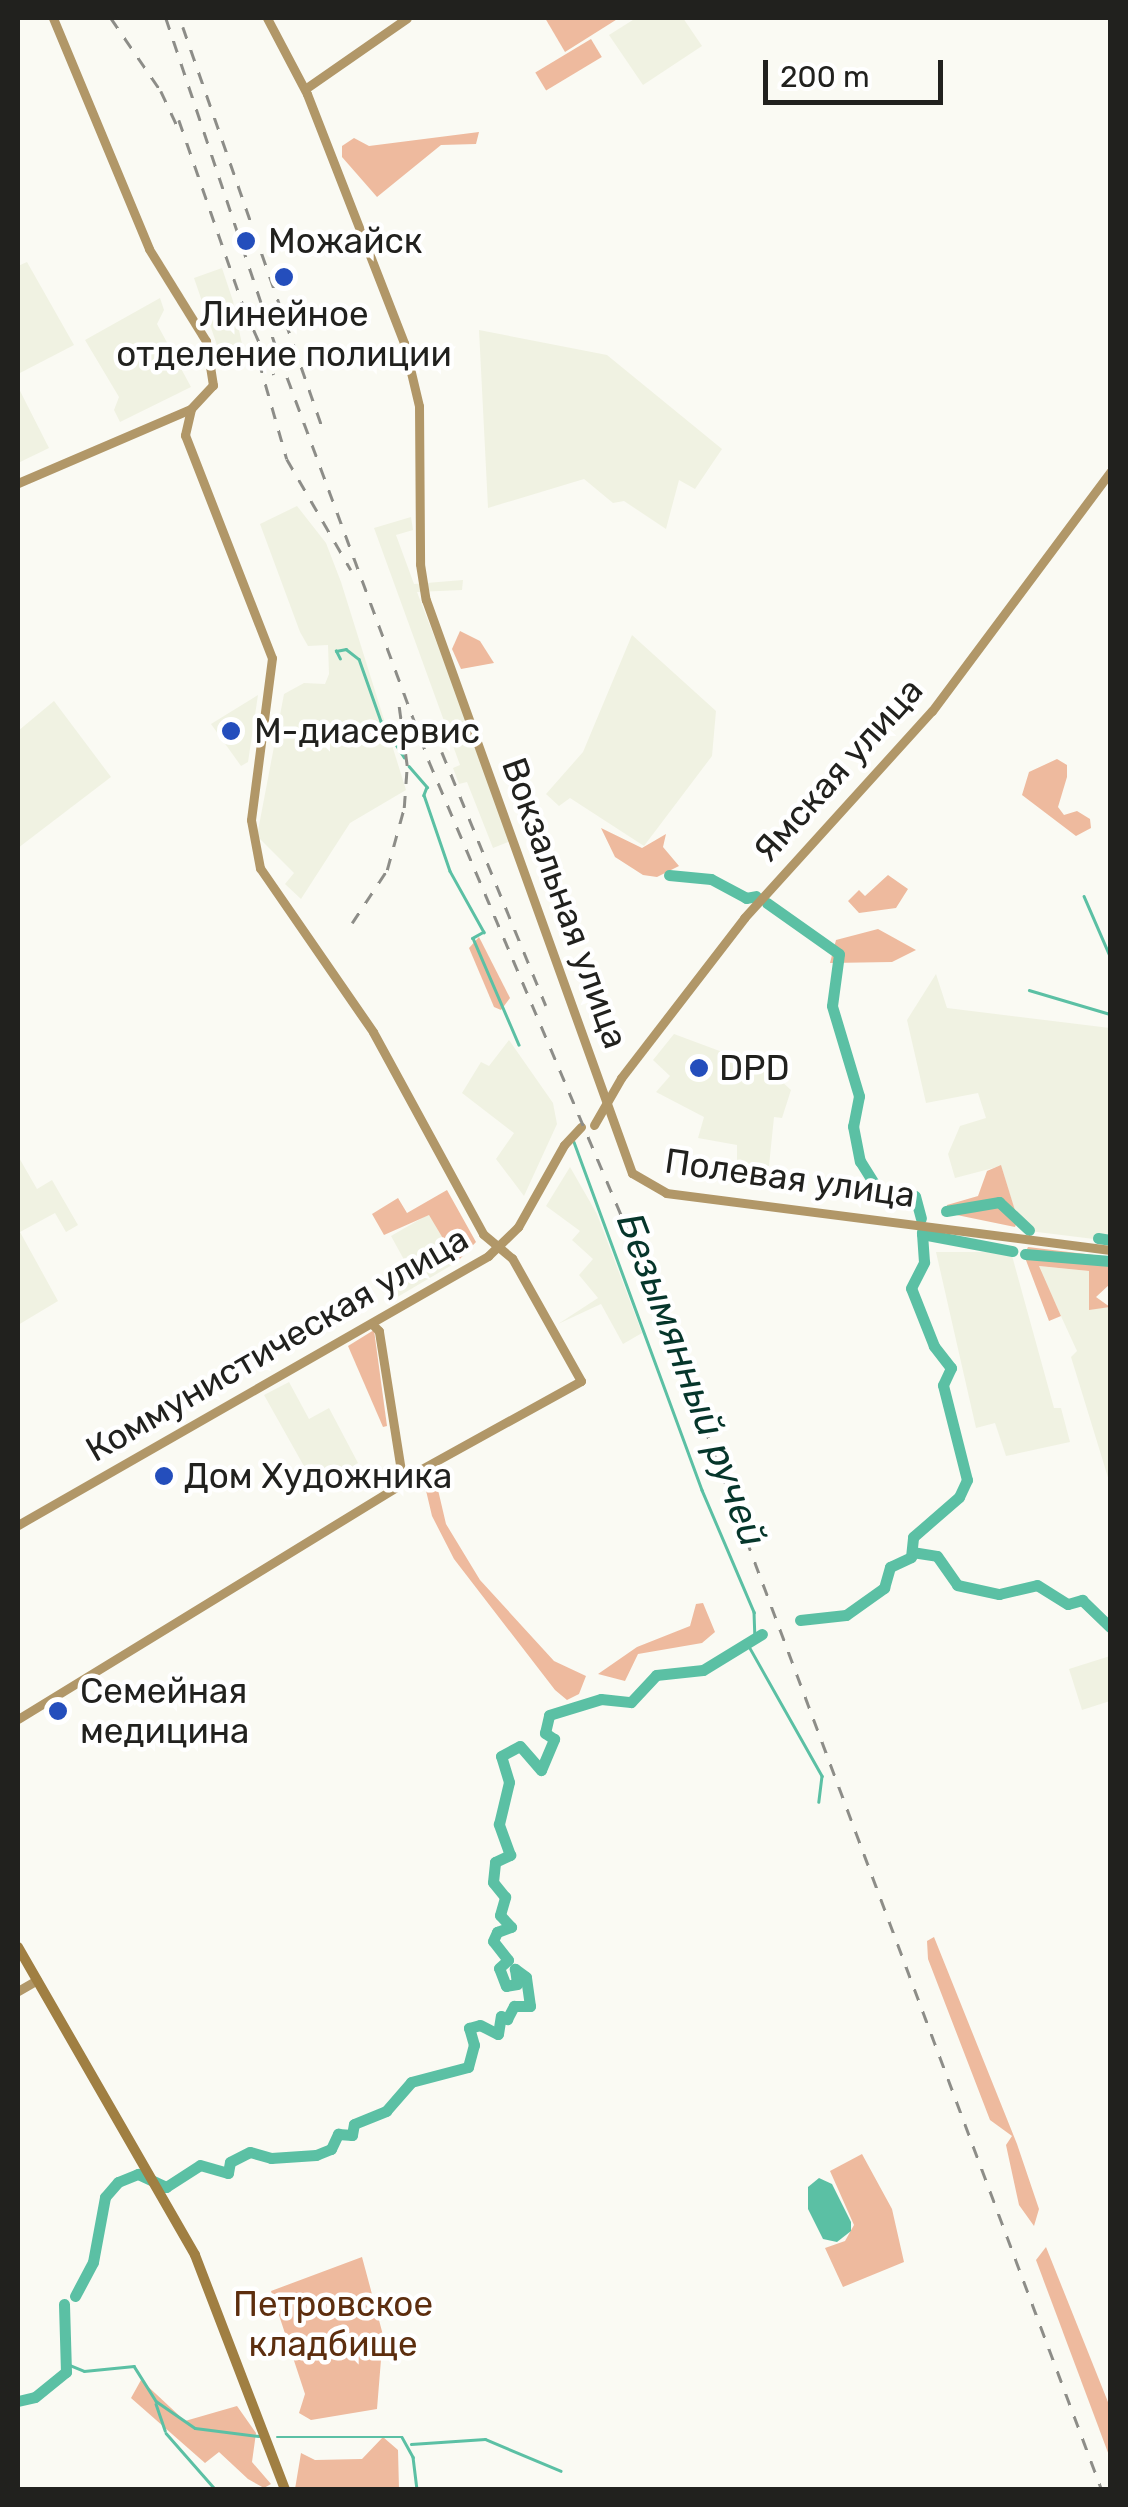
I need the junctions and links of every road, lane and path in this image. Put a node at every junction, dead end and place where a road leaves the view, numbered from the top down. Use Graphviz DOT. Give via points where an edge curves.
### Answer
graph roads {
  1 [pos="53,18"];
  2 [pos="267,18"];
  3 [pos="407,18"];
  4 [pos="305,89"];
  5 [pos="184,415"];
  6 [pos="1110,472"];
  7 [pos="18,483"];
  8 [pos="593,1061"];
  9 [pos="620,1078"];
  10 [pos="600,1085"];
  11 [pos="606,1105"];
  12 [pos="594,1121"];
  13 [pos="578,1131"];
  14 [pos="616,1133"];
  15 [pos="498,1247"];
  16 [pos="1110,1250"];
  17 [pos="392,1312"];
  18 [pos="369,1324"];
  19 [pos="380,1341"];
  20 [pos="405,1481"];
  21 [pos="18,1525"];
  22 [pos="18,1719"];
  23 [pos="18,1947"];
  24 [pos="37,1980"];
  25 [pos="18,1991"];
  26 [pos="285,2490"];
  1 -- 5 [label="main road" via="149,249 206,341 214,380"];
  2 -- 4 [label="main road, Вокзальная улица"];
  3 -- 4 [label="main road"];
  4 -- 8 [label="main road, Вокзальная улица" via="416,381 426,600"];
  5 -- 7 [label="main road"];
  5 -- 15 [label="main road" via="273,661 252,810 257,862 370,1028 483,1234"];
  6 -- 9 [label="main road, Ямская улица" via="932,711 766,890"];
  8 -- 9 [label="main road" via="606,1082"];
  8 -- 10 [label="main road, Вокзальная улица"];
  9 -- 11 [label="main road, Ямская улица"];
  10 -- 11 [label="main road, Вокзальная улица"];
  10 -- 12 [label="main road"];
  11 -- 12 [label="main road, Ямская улица"];
  11 -- 14 [label="main road, Полевая улица"];
  12 -- 14 [label="main road"];
  13 -- 15 [label="main road, Коммунистическая улица"];
  14 -- 16 [label="main road, Полевая улица" via="634,1174 656,1191"];
  15 -- 17 [label="main road, Коммунистическая улица"];
  15 -- 20 [label="main road" via="514,1262 581,1381"];
  17 -- 18 [label="main road, Коммунистическая улица"];
  17 -- 19 [label="main road"];
  18 -- 19 [label="main road" via="378,1325"];
  18 -- 21 [label="main road, Коммунистическая улица"];
  19 -- 20 [label="main road"];
  20 -- 22 [label="main road"];
  23 -- 24 [label="main road"];
  24 -- 25 [label="main road"];
  24 -- 26 [label="main road" via="187,2240 232,2339"];
}
